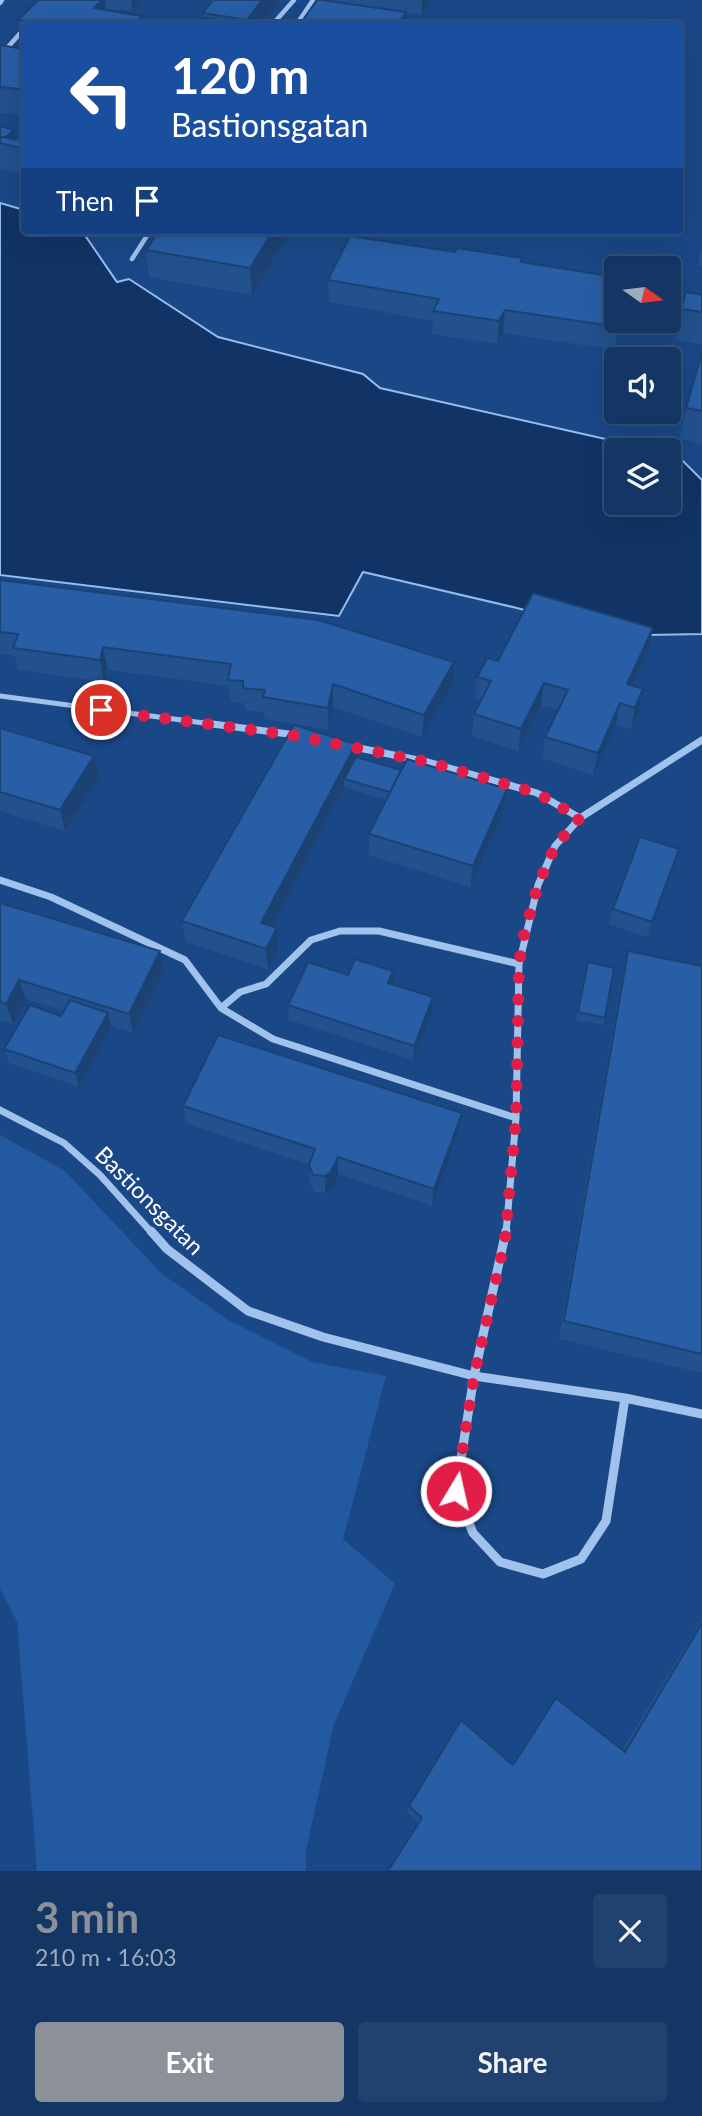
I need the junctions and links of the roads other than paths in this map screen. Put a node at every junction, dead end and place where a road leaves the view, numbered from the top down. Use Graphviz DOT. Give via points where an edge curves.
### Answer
graph roads {
  1 [pos="293,0"];
  2 [pos="313,0"];
  3 [pos="276,21"];
  4 [pos="299,21"];
  5 [pos="21,32"];
  6 [pos="0,56"];
  7 [pos="9,58"];
  8 [pos="147,235"];
  9 [pos="132,259"];
  10 [pos="0,696"];
  11 [pos="305,737"];
  12 [pos="702,740"];
  13 [pos="346,746"];
  14 [pos="580,818"];
  15 [pos="0,880"];
  16 [pos="519,964"];
  17 [pos="221,1008"];
  18 [pos="0,1110"];
  19 [pos="516,1118"];
  20 [pos="474,1376"];
  21 [pos="625,1398"];
  22 [pos="702,1414"];
  1 -- 3 [label="street"];
  2 -- 4 [label="street"];
  5 -- 6 [label="street"];
  6 -- 7 [label="street"];
  8 -- 9 [label="street"];
  10 -- 11 [label="street"];
  12 -- 14 [label="street"];
  13 -- 14 [label="street" via="428,762 537,793"];
  14 -- 16 [label="street" via="555,846 538,885"];
  15 -- 17 [label="street" via="51,897 185,960"];
  16 -- 17 [label="street" via="379,931 340,931 311,940 266,984 240,992"];
  16 -- 19 [label="street"];
  17 -- 19 [label="street" via="273,1039"];
  18 -- 20 [label="street, Bastionsgatan" via="64,1143 100,1175 167,1249 248,1311 323,1337"];
  19 -- 20 [label="street" via="505,1240"];
  20 -- 21 [label="street, Bastionsgatan"];
  20 -- 21 [label="street" via="456,1491 473,1533 500,1562 543,1574 581,1559 606,1521"];
  21 -- 22 [label="street, Bastionsgatan"];
}
